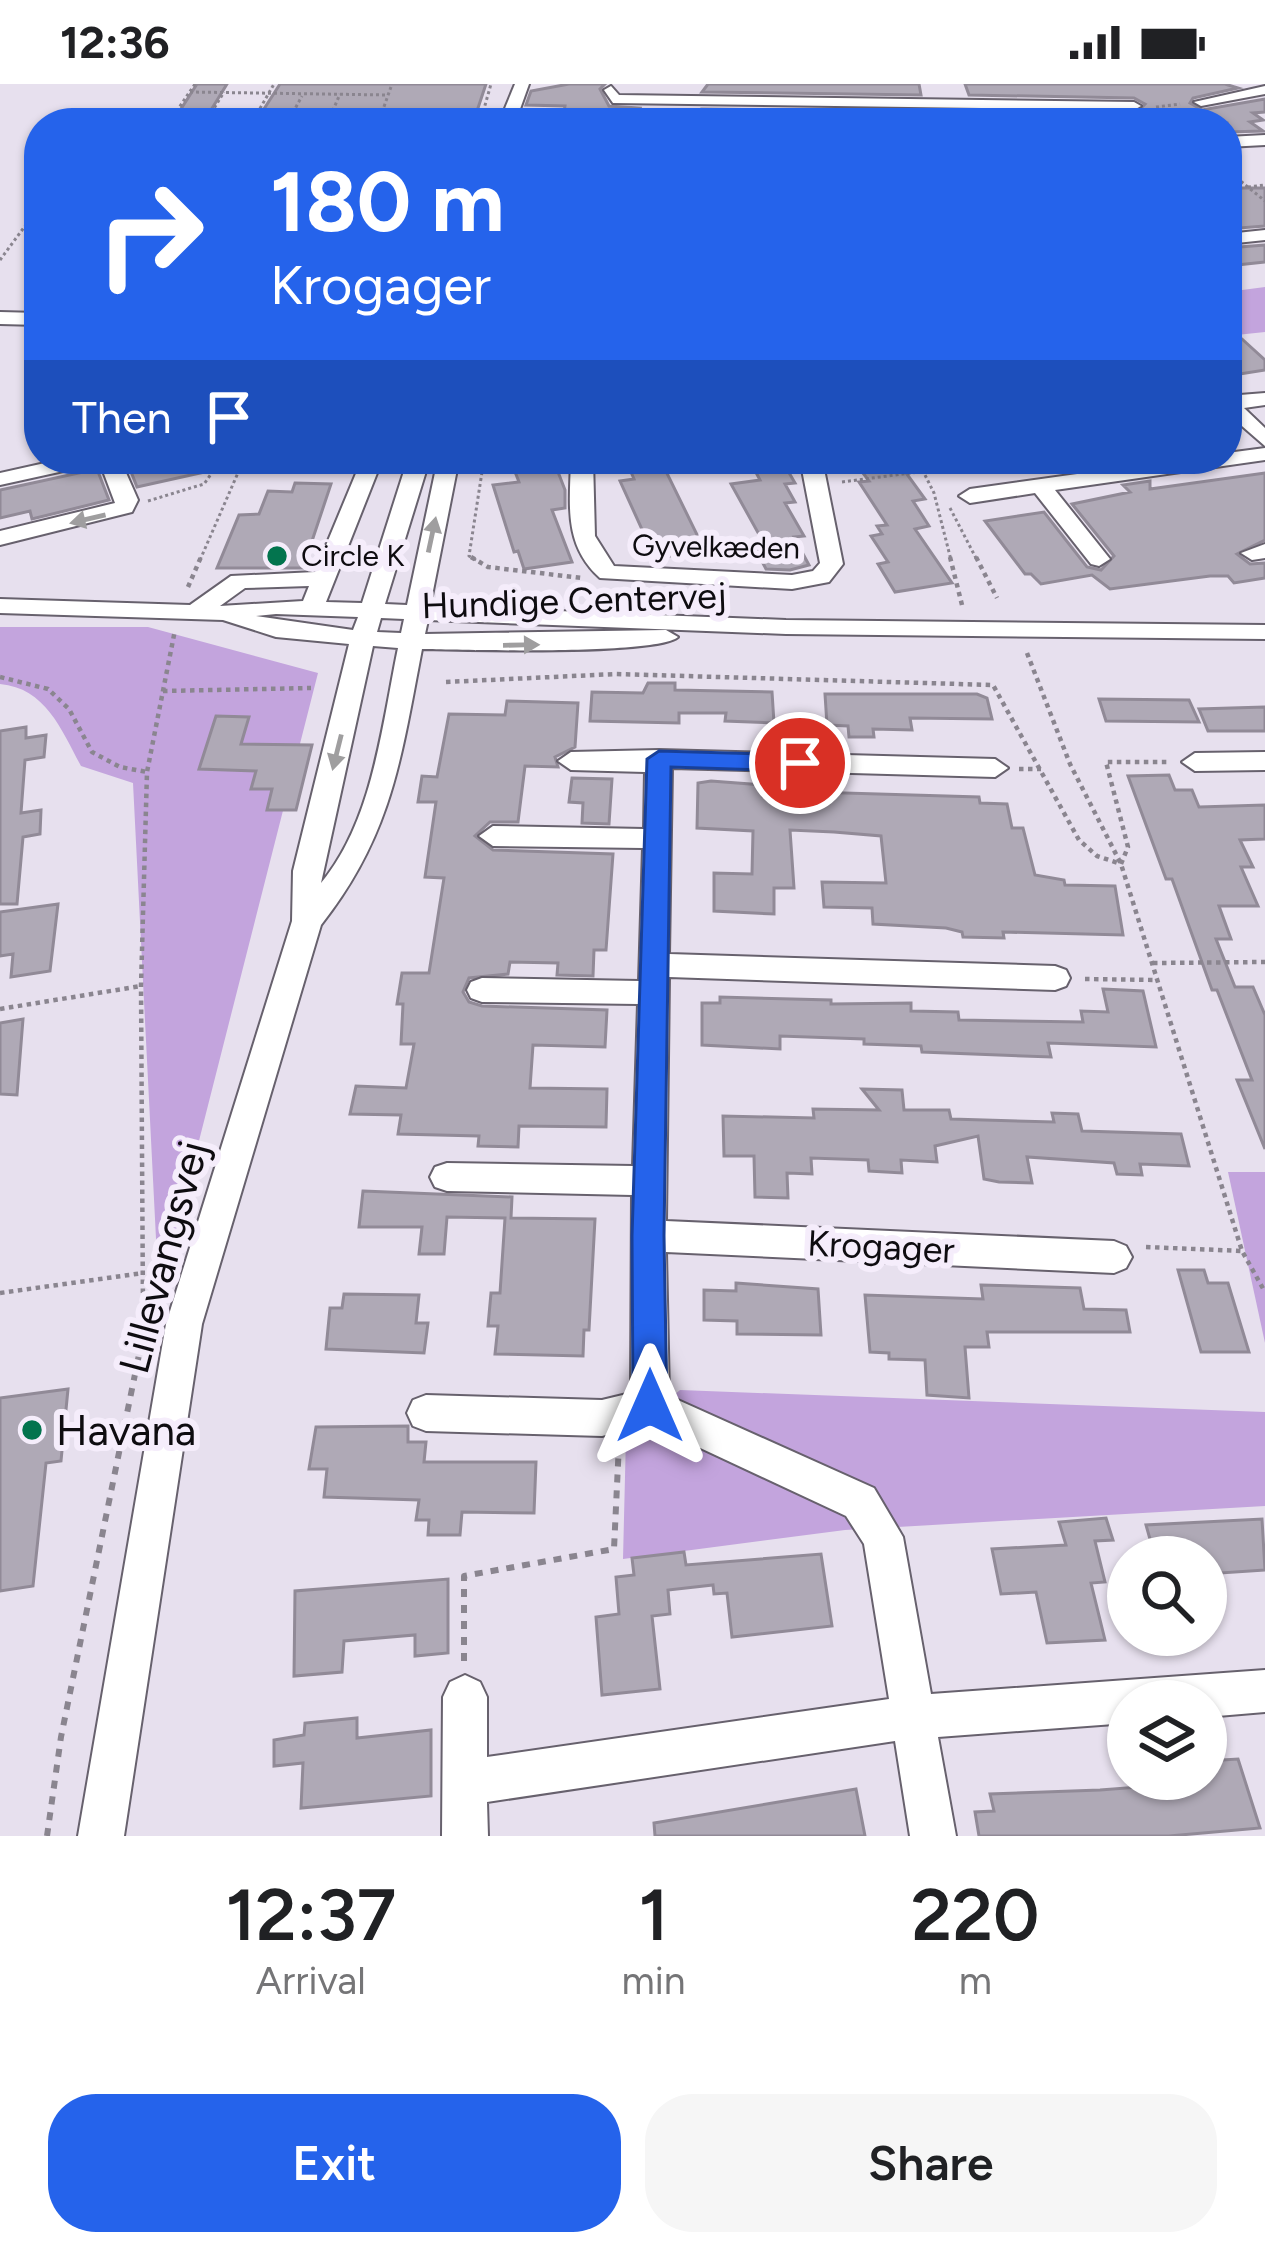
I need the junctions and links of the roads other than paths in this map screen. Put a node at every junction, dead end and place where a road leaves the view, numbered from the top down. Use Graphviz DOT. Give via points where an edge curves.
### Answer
graph roads {
  1 [pos="940,84"];
  2 [pos="611,90"];
  3 [pos="1265,90"];
  4 [pos="1201,102"];
  5 [pos="944,104"];
  6 [pos="1142,107"];
  7 [pos="945,108"];
  8 [pos="1242,417"];
  9 [pos="1265,440"];
  10 [pos="116,474"];
  11 [pos="366,474"];
  12 [pos="413,474"];
  13 [pos="445,474"];
  14 [pos="582,474"];
  15 [pos="816,474"];
  16 [pos="1124,474"];
  17 [pos="1040,486"];
  18 [pos="970,496"];
  19 [pos="0,538"];
  20 [pos="1099,559"];
  21 [pos="381,569"];
  22 [pos="324,573"];
  23 [pos="0,606"];
  24 [pos="187,608"];
  25 [pos="312,608"];
  26 [pos="371,609"];
  27 [pos="416,611"];
  28 [pos="225,613"];
  29 [pos="786,627"];
  30 [pos="1265,632"];
  31 [pos="363,638"];
  32 [pos="412,642"];
  33 [pos="571,761"];
  34 [pos="1265,761"];
  35 [pos="1195,762"];
  36 [pos="659,763"];
  37 [pos="995,768"];
  38 [pos="494,836"];
  39 [pos="657,839"];
  40 [pos="307,921"];
  41 [pos="1055,978"];
  42 [pos="654,979"];
  43 [pos="482,990"];
  44 [pos="447,1177"];
  45 [pos="650,1181"];
  46 [pos="648,1236"];
  47 [pos="1114,1257"];
  48 [pos="650,1406"];
  49 [pos="426,1413"];
  50 [pos="1265,1691"];
  51 [pos="464,1696"];
  52 [pos="913,1717"];
  53 [pos="464,1784"];
  54 [pos="101,1836"];
  55 [pos="464,1836"];
  56 [pos="932,1836"];
  1 -- 5 [label="street"];
  2 -- 5 [label="street" via="614,99"];
  3 -- 4 [label="street"];
  5 -- 6 [label="street"];
  5 -- 7 [label="street"];
  8 -- 9 [label="street"];
  10 -- 19 [label="street, one-way" via="124,507"];
  11 -- 22 [label="street"];
  12 -- 21 [label="street, Lillevangsvej"];
  27 -- 13 [label="street, Lillevangsvej, one-way"];
  14 -- 15 [label="street, Gyvelkæden" via="582,537 608,573 792,582 821,577 832,564"];
  16 -- 17 [label="street"];
  17 -- 18 [label="street"];
  17 -- 20 [label="street"];
  21 -- 22 [label="street"];
  21 -- 26 [label="street, Lillevangsvej"];
  22 -- 24 [label="street" via="238,581"];
  22 -- 25 [label="street"];
  23 -- 24 [label="street, Hundige Centervej"];
  24 -- 28 [label="street, Hundige Centervej"];
  25 -- 26 [label="street, Hundige Centervej"];
  25 -- 28 [label="street, Hundige Centervej"];
  26 -- 27 [label="street, Hundige Centervej"];
  26 -- 31 [label="street, Lillevangsvej"];
  27 -- 29 [label="street, Hundige Centervej"];
  27 -- 32 [label="street, Lillevangsvej"];
  28 -- 31 [label="street, Hundige Centervej" via="262,630"];
  29 -- 30 [label="street, Hundige Centervej"];
  32 -- 29 [label="street, Hundige Centervej, one-way" via="562,644"];
  31 -- 32 [label="street, Hundige Centervej"];
  31 -- 40 [label="street, Lillevangsvej, one-way" via="307,872"];
  32 -- 40 [label="street, Lillevangsvej" via="375,805 345,874"];
  33 -- 36 [label="street"];
  34 -- 35 [label="street"];
  36 -- 37 [label="street"];
  36 -- 39 [label="street"];
  38 -- 39 [label="street"];
  39 -- 42 [label="street"];
  40 -- 54 [label="street, Lillevangsvej" via="184,1324"];
  41 -- 42 [label="street"];
  42 -- 43 [label="street"];
  42 -- 45 [label="street"];
  44 -- 45 [label="street"];
  45 -- 46 [label="street"];
  46 -- 47 [label="street, Krogager"];
  46 -- 48 [label="street"];
  48 -- 49 [label="street" via="602,1418"];
  48 -- 52 [label="street" via="860,1502 883,1537"];
  50 -- 52 [label="street"];
  51 -- 53 [label="street"];
  52 -- 53 [label="street"];
  52 -- 56 [label="street"];
  53 -- 55 [label="street"];
}
